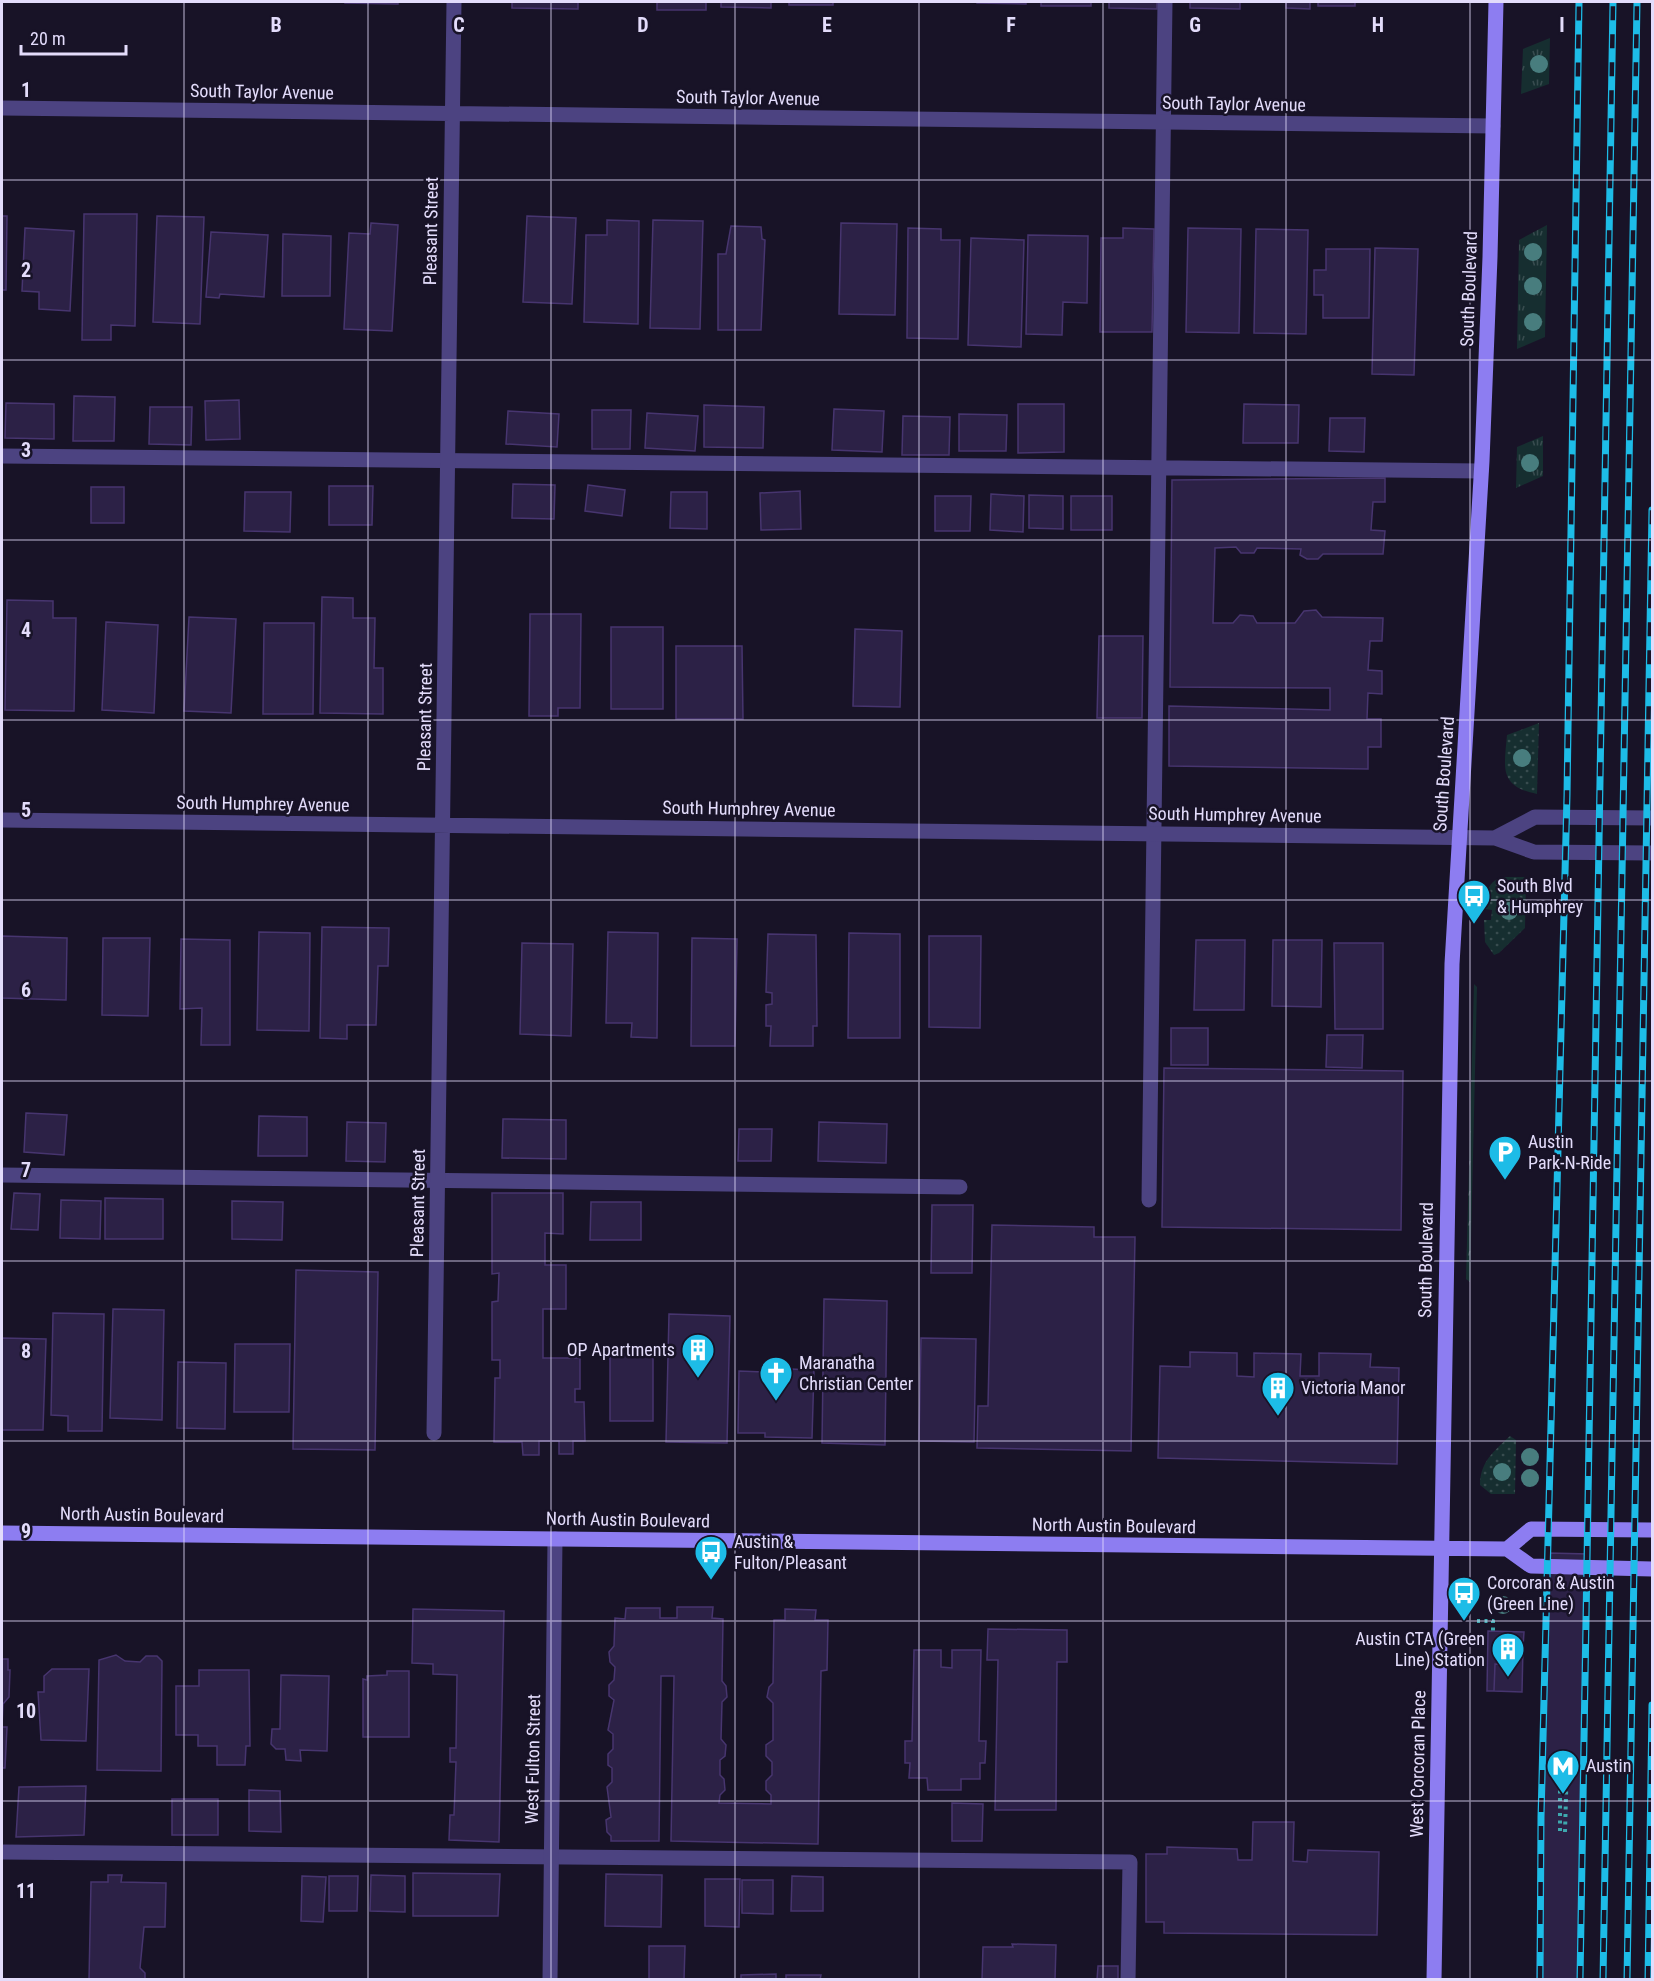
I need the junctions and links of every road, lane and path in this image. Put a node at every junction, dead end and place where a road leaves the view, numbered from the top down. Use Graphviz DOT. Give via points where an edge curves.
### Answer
graph roads {
  1 [pos="454,2"];
  2 [pos="1165,2"];
  3 [pos="1496,2"];
  4 [pos="2,108"];
  5 [pos="452,114"];
  6 [pos="1164,123"];
  7 [pos="1493,126"];
  8 [pos="2,456"];
  9 [pos="448,460"];
  10 [pos="1159,466"];
  11 [pos="1481,471"];
  12 [pos="1653,818"];
  13 [pos="2,820"];
  14 [pos="443,825"];
  15 [pos="1154,834"];
  16 [pos="1458,838"];
  17 [pos="1495,838"];
  18 [pos="1653,853"];
  19 [pos="2,1175"];
  20 [pos="438,1181"];
  21 [pos="960,1187"];
  22 [pos="1149,1200"];
  23 [pos="434,1433"];
  24 [pos="1653,1530"];
  25 [pos="2,1533"];
  26 [pos="555,1539"];
  27 [pos="1440,1549"];
  28 [pos="1507,1549"];
  29 [pos="1653,1569"];
  30 [pos="1477,1621"];
  31 [pos="1492,1621"];
  32 [pos="1500,1622"];
  33 [pos="1493,1631"];
  34 [pos="1560,1756"];
  35 [pos="1567,1762"];
  36 [pos="1560,1831"];
  37 [pos="1565,1832"];
  38 [pos="2,1852"];
  39 [pos="551,1857"];
  40 [pos="550,1980"];
  41 [pos="1128,1980"];
  42 [pos="1434,1980"];
  1 -- 5 [label="street, Pleasant Street"];
  2 -- 6 [label="street"];
  3 -- 7 [label="street, South Boulevard"];
  4 -- 5 [label="street, South Taylor Avenue"];
  5 -- 6 [label="street, South Taylor Avenue"];
  5 -- 9 [label="street, Pleasant Street"];
  6 -- 7 [label="street, South Taylor Avenue"];
  6 -- 10 [label="street"];
  7 -- 11 [label="street, South Boulevard"];
  8 -- 9 [label="street"];
  9 -- 10 [label="street"];
  9 -- 14 [label="street, Pleasant Street"];
  10 -- 11 [label="street"];
  10 -- 15 [label="street"];
  11 -- 16 [label="street, South Boulevard"];
  12 -- 17 [label="street" via="1535,817"];
  13 -- 14 [label="street, South Humphrey Avenue"];
  14 -- 15 [label="street, South Humphrey Avenue"];
  14 -- 20 [label="street, Pleasant Street"];
  15 -- 16 [label="street, South Humphrey Avenue"];
  15 -- 22 [label="street"];
  16 -- 17 [label="street, South Humphrey Avenue"];
  16 -- 27 [label="street, South Boulevard"];
  17 -- 18 [label="street" via="1534,852"];
  19 -- 20 [label="street"];
  20 -- 21 [label="street"];
  20 -- 23 [label="street, Pleasant Street"];
  24 -- 28 [label="street" via="1532,1529"];
  25 -- 26 [label="street, North Austin Boulevard"];
  26 -- 27 [label="street, North Austin Boulevard"];
  26 -- 39 [label="street, West Fulton Street"];
  27 -- 28 [label="street, North Austin Boulevard"];
  27 -- 42 [label="street, West Corcoran Place"];
  28 -- 29 [label="street" via="1531,1566"];
  30 -- 31 [label="path"];
  31 -- 32 [label="path"];
  31 -- 33 [label="path"];
  34 -- 36 [label="path"];
  35 -- 37 [label="path"];
  38 -- 39 [label="street"];
  39 -- 40 [label="street, West Fulton Street"];
  39 -- 41 [label="street" via="1130,1862"];
}
